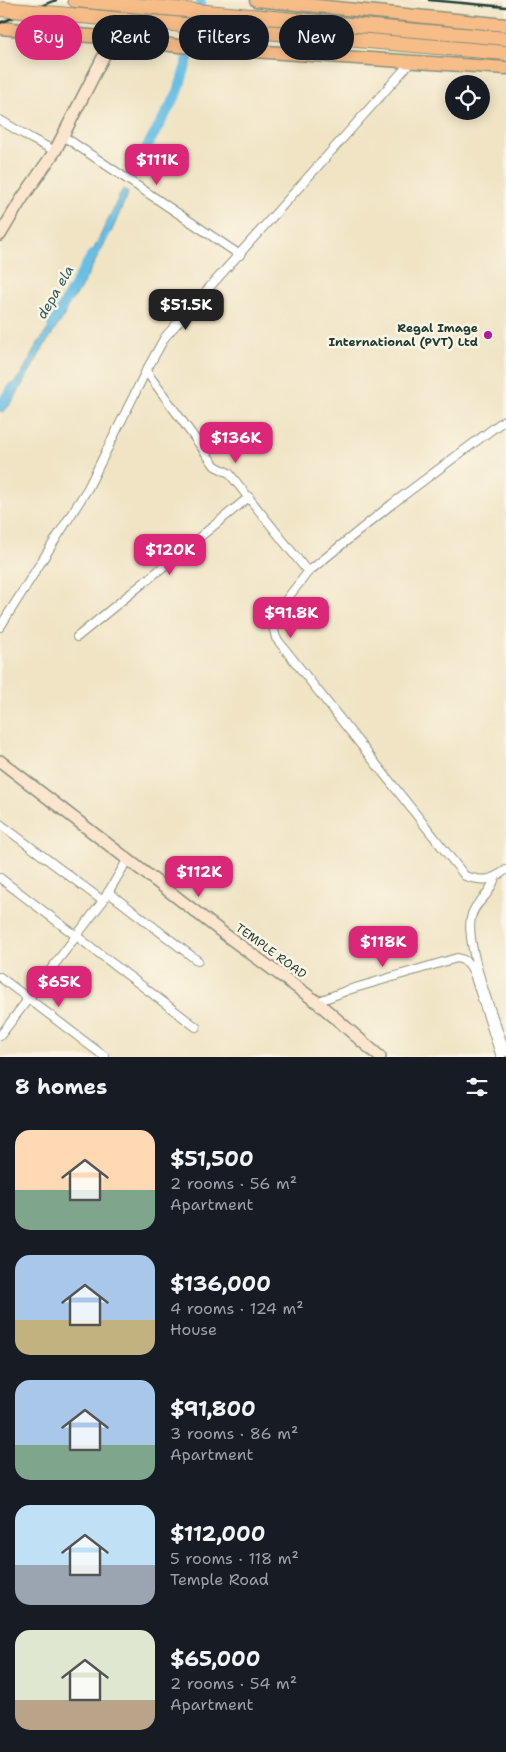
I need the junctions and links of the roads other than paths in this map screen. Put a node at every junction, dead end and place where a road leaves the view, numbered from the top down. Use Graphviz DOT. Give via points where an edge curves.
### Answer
graph roads {
  1 [pos="75,0"];
  2 [pos="256,0"];
  3 [pos="0,9"];
  4 [pos="506,26"];
  5 [pos="0,28"];
  6 [pos="92,36"];
  7 [pos="506,39"];
  8 [pos="169,45"];
  9 [pos="506,53"];
  10 [pos="101,60"];
  11 [pos="411,62"];
  12 [pos="506,68"];
  13 [pos="0,120"];
  14 [pos="63,136"];
  15 [pos="55,150"];
  16 [pos="0,235"];
  17 [pos="240,255"];
  18 [pos="146,371"];
  19 [pos="506,419"];
  20 [pos="249,497"];
  21 [pos="308,572"];
  22 [pos="0,627"];
  23 [pos="77,637"];
  24 [pos="0,760"];
  25 [pos="0,824"];
  26 [pos="128,859"];
  27 [pos="506,870"];
  28 [pos="0,878"];
  29 [pos="495,878"];
  30 [pos="108,892"];
  31 [pos="103,900"];
  32 [pos="76,936"];
  33 [pos="198,961"];
  34 [pos="0,977"];
  35 [pos="28,998"];
  36 [pos="317,1002"];
  37 [pos="196,1027"];
  38 [pos="0,1036"];
  39 [pos="506,1052"];
  40 [pos="105,1057"];
  41 [pos="380,1057"];
  42 [pos="501,1057"];
  1 -- 7 [label="highway"];
  2 -- 4 [label="main road"];
  3 -- 9 [label="highway, bridge"];
  5 -- 6 [label="main road"];
  8 -- 11 [label="main road"];
  10 -- 14 [label="street"];
  11 -- 12 [label="main road"];
  11 -- 17 [label="street"];
  13 -- 15 [label="street"];
  14 -- 15 [label="street"];
  14 -- 17 [label="street"];
  15 -- 16 [label="street"];
  17 -- 18 [label="street" via="165,337"];
  18 -- 20 [label="street" via="215,466 229,473"];
  18 -- 22 [label="street" via="88,488"];
  19 -- 21 [label="street"];
  20 -- 21 [label="street"];
  20 -- 23 [label="street"];
  21 -- 29 [label="street" via="271,619 276,638 465,876 480,881"];
  24 -- 26 [label="street, TEMPLE ROAD"];
  25 -- 31 [label="street"];
  26 -- 30 [label="street"];
  26 -- 36 [label="street, TEMPLE ROAD"];
  27 -- 29 [label="street"];
  28 -- 32 [label="street"];
  29 -- 39 [label="street" via="474,908 470,934"];
  30 -- 31 [label="street"];
  30 -- 33 [label="street"];
  31 -- 32 [label="street"];
  32 -- 35 [label="street"];
  32 -- 37 [label="street"];
  34 -- 35 [label="street"];
  35 -- 38 [label="street"];
  35 -- 40 [label="street"];
  36 -- 41 [label="street, TEMPLE ROAD"];
  36 -- 42 [label="street" via="457,958 464,959 473,971"];
}
